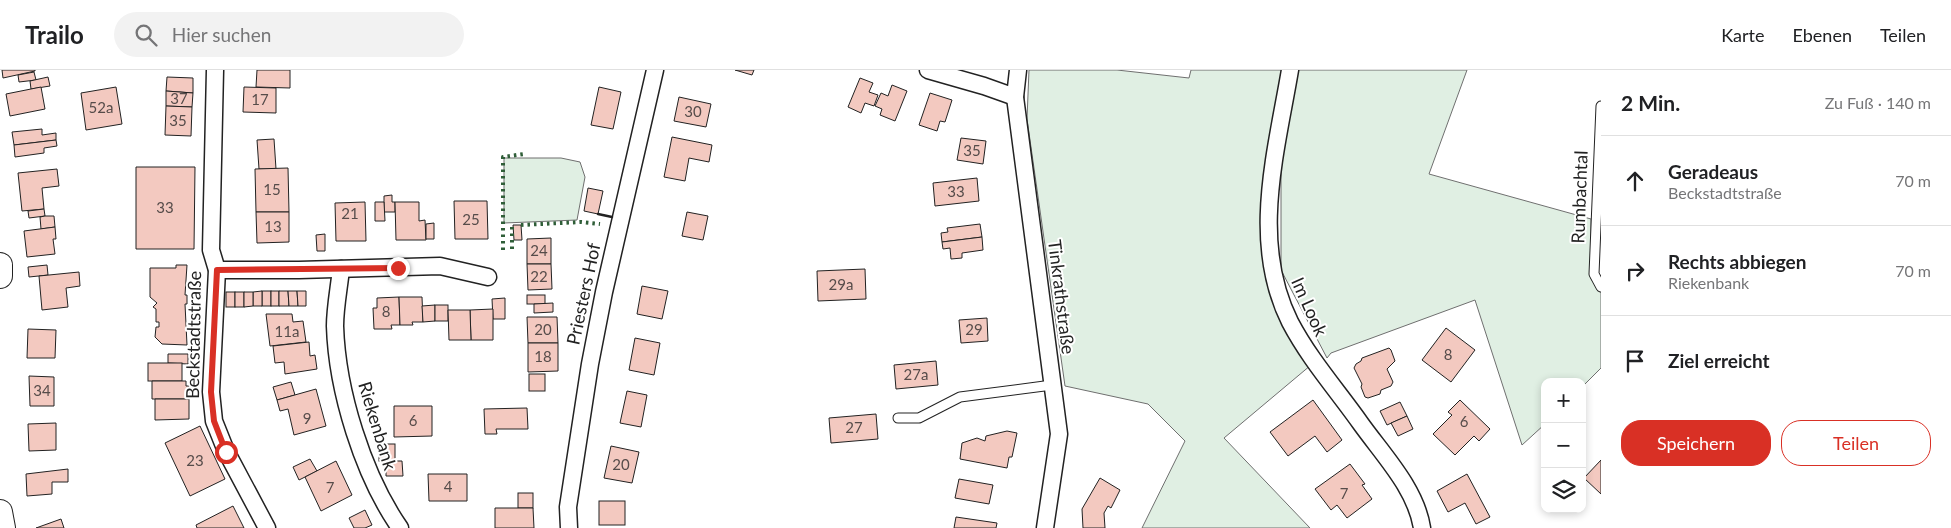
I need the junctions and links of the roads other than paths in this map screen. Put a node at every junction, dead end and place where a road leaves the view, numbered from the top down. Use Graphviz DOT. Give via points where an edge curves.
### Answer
graph roads {
  1 [pos="215,70"];
  2 [pos="655,70"];
  3 [pos="928,70"];
  4 [pos="1018,70"];
  5 [pos="1290,70"];
  6 [pos="1015,97"];
  7 [pos="1601,106"];
  8 [pos="0,265"];
  9 [pos="341,269"];
  10 [pos="217,270"];
  11 [pos="0,276"];
  12 [pos="488,277"];
  13 [pos="1601,287"];
  14 [pos="1052,385"];
  15 [pos="898,418"];
  16 [pos="267,528"];
  17 [pos="400,528"];
  18 [pos="569,528"];
  19 [pos="1045,528"];
  20 [pos="1422,528"];
  1 -- 10 [label="street, Beckstadtstraße" via="211,250"];
  2 -- 18 [label="street, Priesters Hof" via="590,364 568,507"];
  3 -- 6 [label="street"];
  4 -- 6 [label="street, Tinkrathstraße"];
  5 -- 20 [label="street, Im Look" via="1267,217 1268,248 1276,284 1290,322 1312,360 1402,481 1414,501"];
  6 -- 14 [label="street, Tinkrathstraße"];
  7 -- 13 [label="lane, Rumbachtal" via="1594,274"];
  8 -- 11 [label="street"];
  9 -- 10 [label="street"];
  9 -- 12 [label="street" via="440,266"];
  9 -- 17 [label="street, Riekenbank" via="335,326 344,395 369,473"];
  10 -- 16 [label="street, Beckstadtstraße" via="211,392 214,421 226,452"];
  14 -- 15 [label="lane" via="960,398 919,418"];
  14 -- 19 [label="street, Tinkrathstraße" via="1059,434"];
}
